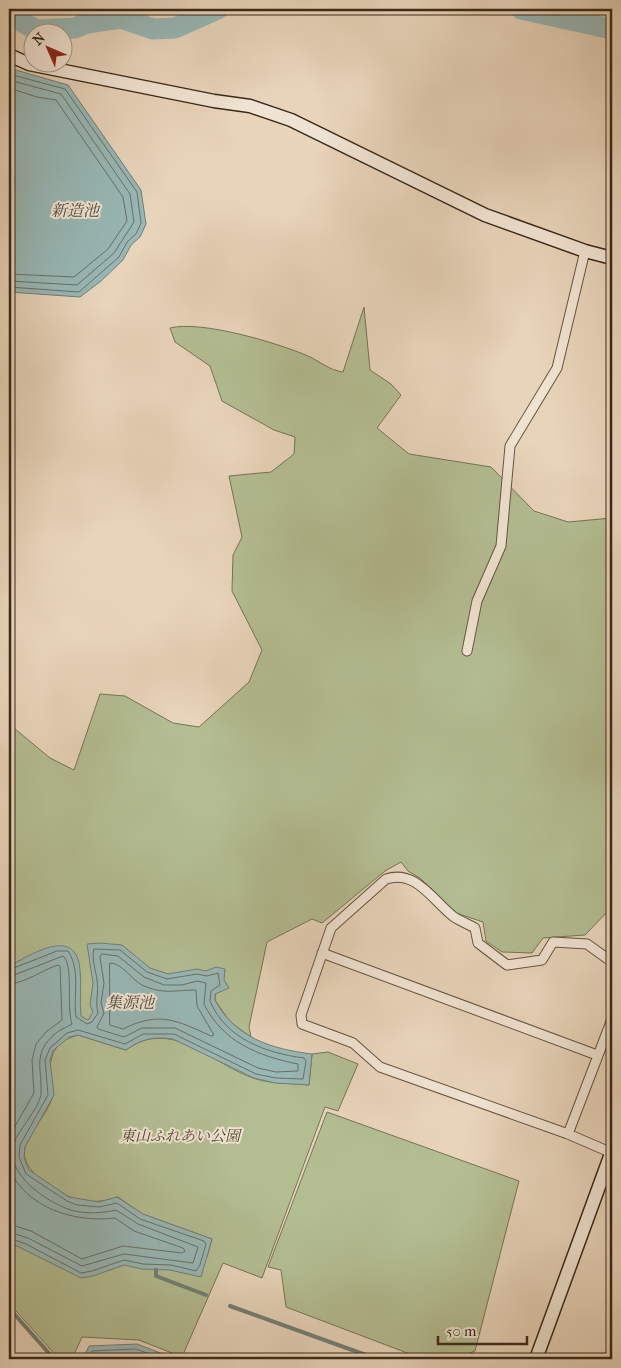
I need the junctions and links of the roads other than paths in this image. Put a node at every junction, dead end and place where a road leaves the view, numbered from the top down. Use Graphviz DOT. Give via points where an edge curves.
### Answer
graph roads {
  1 [pos="9,55"];
  2 [pos="585,251"];
  3 [pos="612,258"];
  4 [pos="467,651"];
  5 [pos="322,953"];
  6 [pos="612,962"];
  7 [pos="612,1019"];
  8 [pos="597,1055"];
  9 [pos="568,1134"];
  10 [pos="612,1152"];
  11 [pos="612,1350"];
  12 [pos="536,1359"];
  13 [pos="609,1359"];
  1 -- 2 [label="street" via="29,64 250,106 291,120 485,215"];
  2 -- 3 [label="street"];
  2 -- 4 [label="street" via="557,368 510,446 501,546 477,601"];
  5 -- 6 [label="street" via="331,928 386,879 395,876 424,887 454,917 475,928 478,943 507,965 542,960 553,942 587,944"];
  5 -- 8 [label="street"];
  5 -- 9 [label="street" via="302,1024 353,1043 380,1067"];
  7 -- 8 [label="street"];
  8 -- 9 [label="street"];
  9 -- 10 [label="street"];
  10 -- 12 [label="street"];
  11 -- 13 [label="street"];
}
